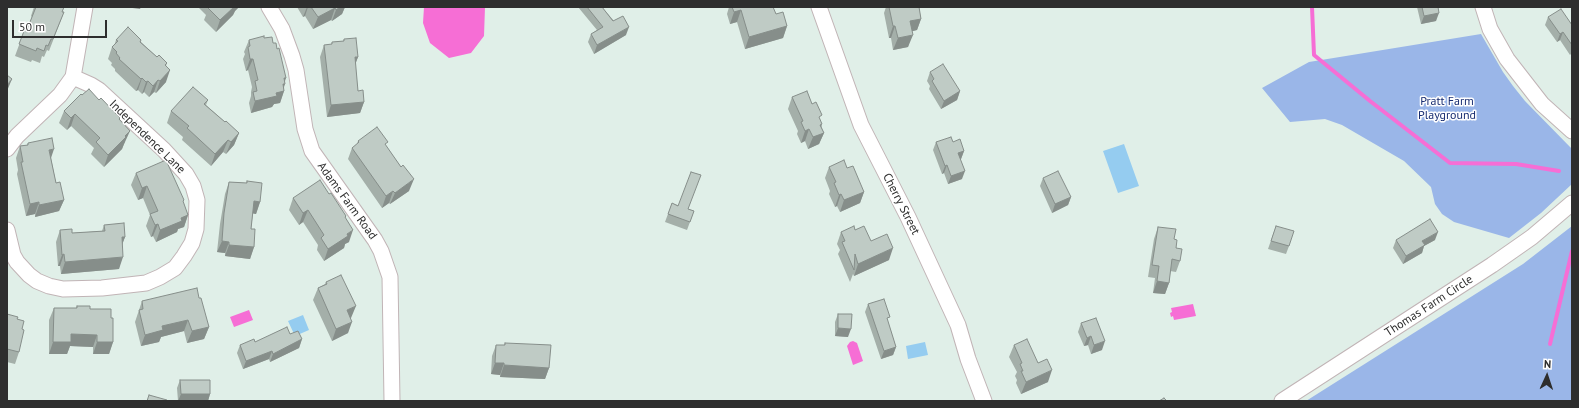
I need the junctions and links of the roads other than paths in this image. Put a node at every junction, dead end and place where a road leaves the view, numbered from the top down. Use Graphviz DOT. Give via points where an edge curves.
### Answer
graph roads {
  1 [pos="85,7"];
  2 [pos="269,7"];
  3 [pos="819,7"];
  4 [pos="1483,7"];
  5 [pos="73,77"];
  6 [pos="1572,131"];
  7 [pos="7,149"];
  8 [pos="1572,203"];
  9 [pos="7,230"];
  10 [pos="392,401"];
  11 [pos="984,401"];
  12 [pos="1282,401"];
  1 -- 5 [label="street"];
  2 -- 10 [label="street, Adams Farm Road" via="282,29 292,56 305,130 312,151 382,251 390,277"];
  3 -- 11 [label="street, Cherry Street" via="861,125 908,217 958,325"];
  4 -- 6 [label="street" via="1490,29 1507,59 1542,104"];
  5 -- 7 [label="street" via="60,95"];
  5 -- 9 [label="street, Independence Lane" via="99,90 186,174 197,200 196,229 192,243 175,268 146,283 63,289 37,281 25,271 13,255"];
  8 -- 12 [label="street, Thomas Farm Circle" via="1532,237 1492,265"];
}
